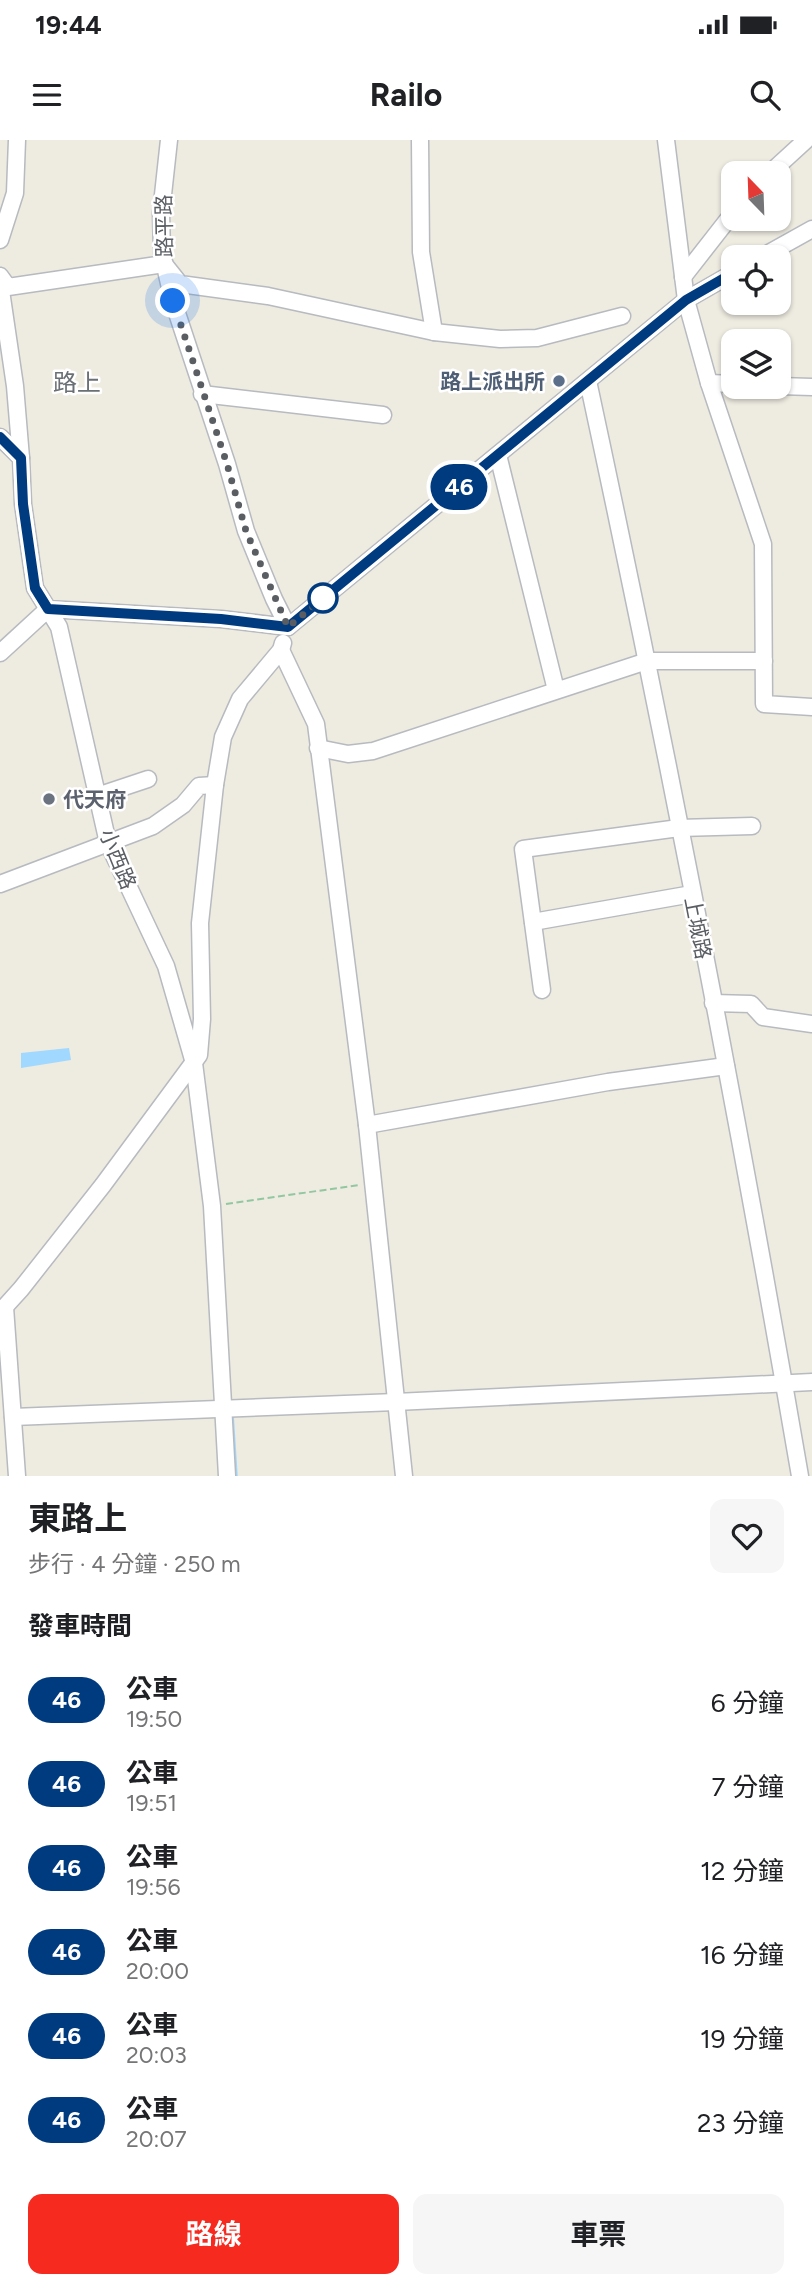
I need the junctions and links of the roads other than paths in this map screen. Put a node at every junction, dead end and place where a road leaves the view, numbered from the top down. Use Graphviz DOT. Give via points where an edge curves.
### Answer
graph roads {
  1 [pos="18,140"];
  2 [pos="169,140"];
  3 [pos="419,140"];
  4 [pos="666,140"];
  5 [pos="806,140"];
  6 [pos="783,161"];
  7 [pos="721,228"];
  8 [pos="812,229"];
  9 [pos="0,240"];
  10 [pos="783,245"];
  11 [pos="164,264"];
  12 [pos="0,276"];
  13 [pos="683,277"];
  14 [pos="721,280"];
  15 [pos="0,284"];
  16 [pos="686,300"];
  17 [pos="622,316"];
  18 [pos="434,332"];
  19 [pos="589,381"];
  20 [pos="709,383"];
  21 [pos="721,384"];
  22 [pos="791,386"];
  23 [pos="812,387"];
  24 [pos="202,394"];
  25 [pos="383,415"];
  26 [pos="0,437"];
  27 [pos="498,455"];
  28 [pos="21,458"];
  29 [pos="48,609"];
  30 [pos="288,627"];
  31 [pos="281,650"];
  32 [pos="0,653"];
  33 [pos="647,661"];
  34 [pos="764,661"];
  35 [pos="556,690"];
  36 [pos="812,707"];
  37 [pos="318,748"];
  38 [pos="148,779"];
  39 [pos="215,785"];
  40 [pos="97,796"];
  41 [pos="752,826"];
  42 [pos="679,828"];
  43 [pos="108,843"];
  44 [pos="0,884"];
  45 [pos="692,894"];
  46 [pos="533,922"];
  47 [pos="542,990"];
  48 [pos="713,1003"];
  49 [pos="812,1024"];
  50 [pos="194,1063"];
  51 [pos="726,1066"];
  52 [pos="367,1125"];
  53 [pos="2,1310"];
  54 [pos="784,1382"];
  55 [pos="812,1382"];
  56 [pos="396,1402"];
  57 [pos="222,1410"];
  58 [pos="13,1417"];
  59 [pos="17,1476"];
  60 [pos="228,1476"];
  61 [pos="404,1476"];
  62 [pos="800,1476"];
  1 -- 9 [label="street" via="15,193"];
  2 -- 11 [label="street, 路平路" via="161,213"];
  3 -- 18 [label="street" via="421,253"];
  4 -- 13 [label="street"];
  5 -- 6 [label="street"];
  7 -- 13 [label="street"];
  8 -- 10 [label="street"];
  11 -- 12 [label="street" via="8,287"];
  11 -- 18 [label="street" via="180,284 268,296"];
  11 -- 24 [label="street, 路平路"];
  13 -- 16 [label="street"];
  14 -- 16 [label="street"];
  15 -- 28 [label="street, 小西路"];
  16 -- 19 [label="street"];
  16 -- 20 [label="street"];
  17 -- 18 [label="street" via="537,338"];
  19 -- 27 [label="street"];
  19 -- 33 [label="street, 上城路"];
  20 -- 21 [label="street"];
  20 -- 34 [label="street" via="763,544"];
  22 -- 23 [label="street"];
  24 -- 25 [label="street"];
  24 -- 30 [label="street, 路平路" via="246,531"];
  26 -- 28 [label="street"];
  27 -- 30 [label="street"];
  27 -- 35 [label="street"];
  28 -- 29 [label="street, 小西路" via="35,588"];
  29 -- 30 [label="street"];
  29 -- 32 [label="street"];
  29 -- 40 [label="street, 小西路" via="59,627"];
  30 -- 31 [label="street"];
  31 -- 37 [label="street" via="316,724"];
  31 -- 39 [label="street" via="240,699 223,737"];
  33 -- 34 [label="street"];
  33 -- 35 [label="street"];
  33 -- 42 [label="street, 上城路"];
  34 -- 36 [label="street" via="764,704"];
  35 -- 37 [label="street" via="373,751 348,754"];
  37 -- 52 [label="street"];
  38 -- 40 [label="street"];
  39 -- 43 [label="street" via="199,786 153,826"];
  39 -- 50 [label="street" via="200,923 202,1019"];
  40 -- 43 [label="street, 小西路"];
  41 -- 42 [label="street"];
  42 -- 45 [label="street, 上城路"];
  42 -- 46 [label="street" via="523,849"];
  43 -- 44 [label="street"];
  43 -- 50 [label="street, 小西路" via="166,966"];
  45 -- 46 [label="street"];
  45 -- 48 [label="street, 上城路"];
  46 -- 47 [label="street"];
  48 -- 49 [label="street" via="751,1004 763,1017"];
  48 -- 51 [label="street, 上城路"];
  50 -- 53 [label="street"];
  50 -- 57 [label="street" via="212,1206"];
  51 -- 52 [label="street"];
  51 -- 54 [label="street, 上城路"];
  52 -- 56 [label="street"];
  53 -- 58 [label="street"];
  54 -- 55 [label="street"];
  54 -- 56 [label="street"];
  54 -- 62 [label="street, 上城路"];
  56 -- 57 [label="street"];
  56 -- 61 [label="street"];
  57 -- 58 [label="street"];
  57 -- 60 [label="street"];
  58 -- 59 [label="street"];
}
